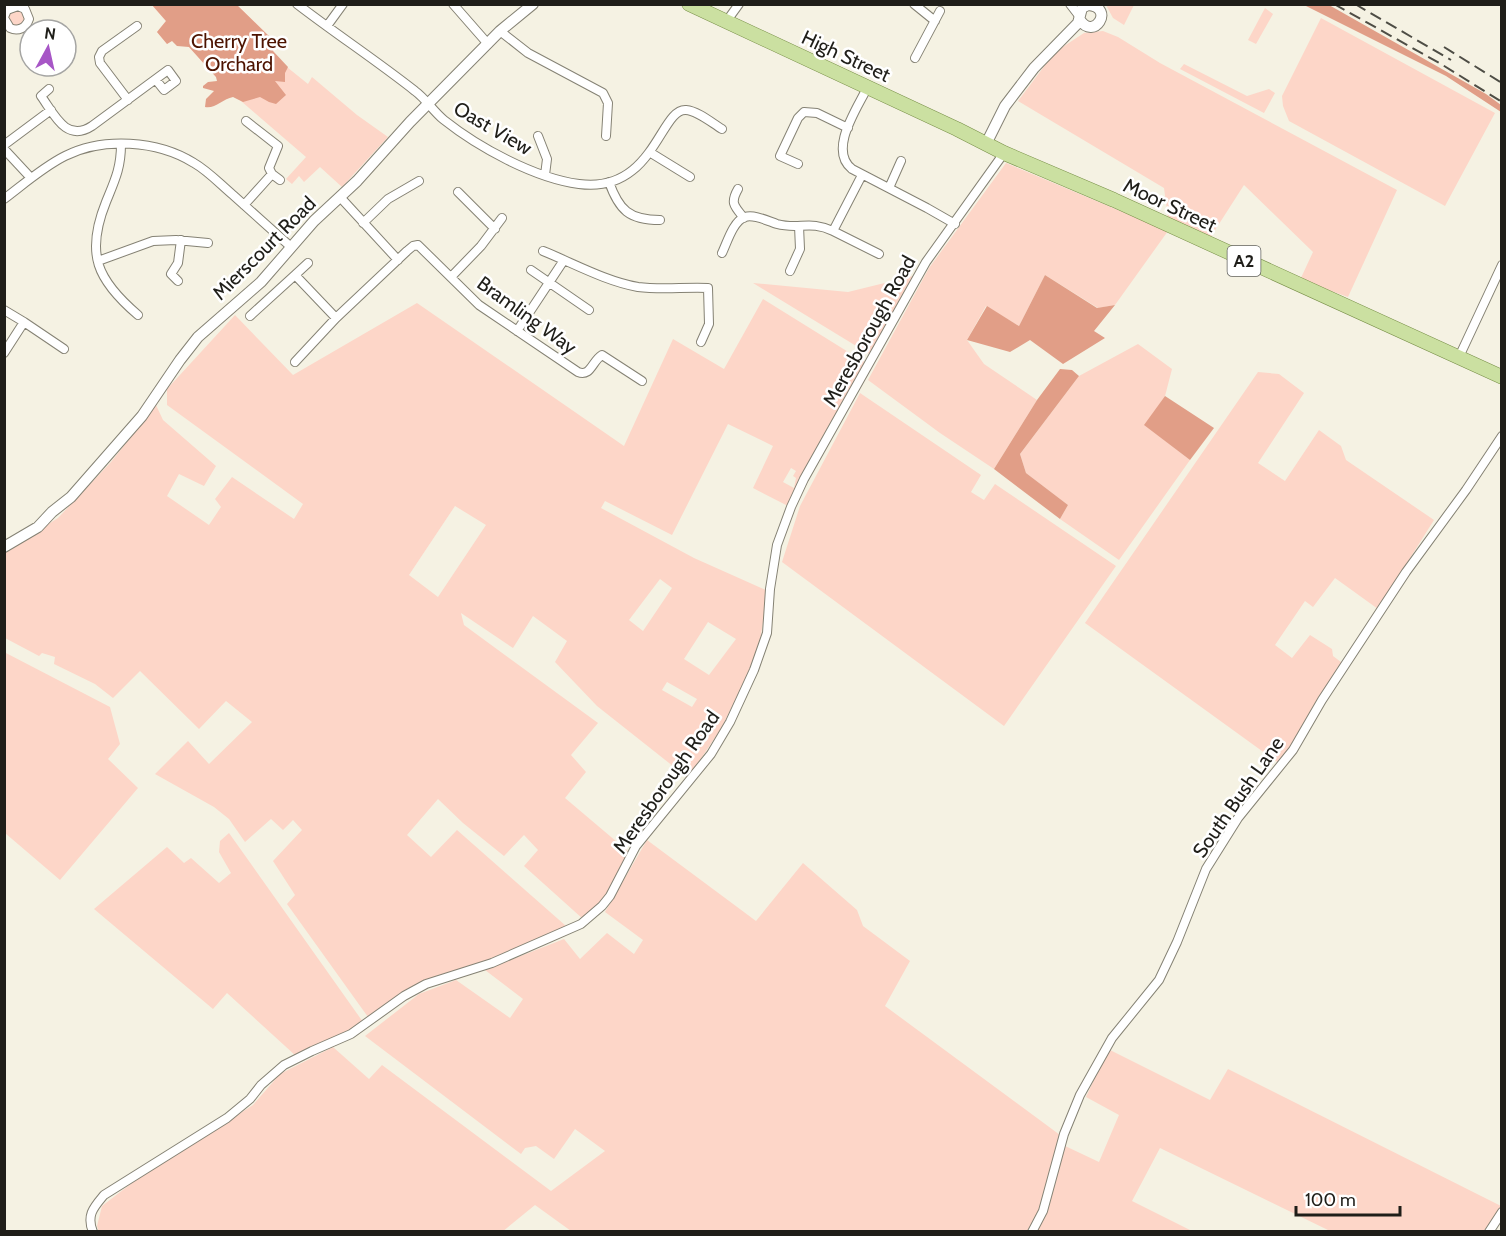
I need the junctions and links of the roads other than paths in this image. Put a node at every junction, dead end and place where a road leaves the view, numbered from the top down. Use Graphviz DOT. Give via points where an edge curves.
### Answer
graph roads {
  1 [pos="297,4"];
  2 [pos="343,4"];
  3 [pos="453,4"];
  4 [pos="533,4"];
  5 [pos="689,4"];
  6 [pos="739,4"];
  7 [pos="914,4"];
  8 [pos="1070,4"];
  9 [pos="1087,9"];
  10 [pos="940,11"];
  11 [pos="935,21"];
  12 [pos="726,22"];
  13 [pos="137,26"];
  14 [pos="327,26"];
  15 [pos="1091,27"];
  16 [pos="500,31"];
  17 [pos="1068,35"];
  18 [pos="488,44"];
  19 [pos="915,58"];
  20 [pos="156,80"];
  21 [pos="867,88"];
  22 [pos="50,89"];
  23 [pos="128,100"];
  24 [pos="428,104"];
  25 [pos="51,110"];
  26 [pos="246,121"];
  27 [pos="848,128"];
  28 [pos="722,129"];
  29 [pos="538,136"];
  30 [pos="606,136"];
  31 [pos="121,144"];
  32 [pos="986,144"];
  33 [pos="4,145"];
  34 [pos="4,149"];
  35 [pos="651,153"];
  36 [pos="1004,153"];
  37 [pos="901,161"];
  38 [pos="798,164"];
  39 [pos="272,174"];
  40 [pos="545,175"];
  41 [pos="862,175"];
  42 [pos="690,177"];
  43 [pos="31,178"];
  44 [pos="280,180"];
  45 [pos="419,181"];
  46 [pos="609,182"];
  47 [pos="889,188"];
  48 [pos="738,189"];
  49 [pos="458,192"];
  50 [pos="340,197"];
  51 [pos="4,199"];
  52 [pos="244,205"];
  53 [pos="502,218"];
  54 [pos="744,218"];
  55 [pos="660,220"];
  56 [pos="363,223"];
  57 [pos="955,224"];
  58 [pos="799,226"];
  59 [pos="495,229"];
  60 [pos="833,231"];
  61 [pos="181,240"];
  62 [pos="208,243"];
  63 [pos="291,247"];
  64 [pos="543,251"];
  65 [pos="722,253"];
  66 [pos="879,254"];
  67 [pos="398,260"];
  68 [pos="564,260"];
  69 [pos="98,261"];
  70 [pos="308,263"];
  71 [pos="1502,265"];
  72 [pos="531,270"];
  73 [pos="790,271"];
  74 [pos="295,275"];
  75 [pos="451,276"];
  76 [pos="178,281"];
  77 [pos="549,283"];
  78 [pos="4,310"];
  79 [pos="589,310"];
  80 [pos="138,315"];
  81 [pos="250,316"];
  82 [pos="336,318"];
  83 [pos="24,322"];
  84 [pos="517,331"];
  85 [pos="701,342"];
  86 [pos="64,350"];
  87 [pos="4,353"];
  88 [pos="1459,357"];
  89 [pos="295,362"];
  90 [pos="1502,377"];
  91 [pos="642,381"];
  92 [pos="1502,436"];
  93 [pos="4,547"];
  94 [pos="1502,1212"];
  95 [pos="93,1232"];
  96 [pos="1032,1232"];
  97 [pos="1490,1232"];
  1 -- 14 [label="street, Oast View"];
  2 -- 14 [label="street"];
  3 -- 18 [label="street"];
  4 -- 16 [label="street, Mierscourt Road"];
  5 -- 12 [label="main road, High Street / A2"];
  6 -- 12 [label="street"];
  7 -- 11 [label="street"];
  8 -- 9 [label="street"];
  9 -- 15 [label="street" via="1084,26"];
  9 -- 15 [label="street" via="1101,14 1101,21"];
  9 -- 17 [label="street"];
  10 -- 11 [label="street"];
  11 -- 19 [label="street"];
  12 -- 21 [label="main road, High Street / A2"];
  13 -- 23 [label="street" via="99,57"];
  14 -- 24 [label="street, Oast View"];
  15 -- 17 [label="street"];
  16 -- 18 [label="street, Mierscourt Road"];
  16 -- 30 [label="street" via="528,53 603,93 608,103"];
  17 -- 32 [label="street" via="1005,106"];
  18 -- 24 [label="street, Mierscourt Road"];
  20 -- 23 [label="street"];
  21 -- 27 [label="street"];
  21 -- 32 [label="main road, High Street / A2"];
  22 -- 25 [label="street" via="41,96"];
  23 -- 25 [label="street" via="83,131 65,127"];
  24 -- 40 [label="street, Oast View" via="446,122 484,147"];
  24 -- 50 [label="street, Mierscourt Road"];
  25 -- 33 [label="street"];
  26 -- 39 [label="street" via="278,146 269,168"];
  27 -- 38 [label="street" via="817,113 804,112 780,156"];
  27 -- 41 [label="street" via="841,147 843,158"];
  28 -- 35 [label="street, Oast View" via="694,112 679,111 668,121"];
  29 -- 40 [label="street, Oast View" via="547,159"];
  31 -- 43 [label="street" via="76,151"];
  31 -- 52 [label="street" via="153,147 188,160"];
  31 -- 69 [label="street" via="119,174 97,233"];
  32 -- 36 [label="main road, Moor Street / A2"];
  34 -- 43 [label="street"];
  35 -- 42 [label="street"];
  35 -- 46 [label="street, Oast View" via="632,171"];
  36 -- 57 [label="street, Meresborough Road"];
  36 -- 88 [label="main road, Moor Street / A2"];
  37 -- 47 [label="street"];
  39 -- 44 [label="street"];
  39 -- 52 [label="street"];
  40 -- 46 [label="street, Oast View" via="577,184"];
  41 -- 47 [label="street"];
  41 -- 60 [label="street"];
  43 -- 51 [label="street"];
  45 -- 56 [label="street" via="388,199"];
  46 -- 55 [label="street" via="626,212 638,218"];
  47 -- 57 [label="street"];
  48 -- 54 [label="street" via="733,197 734,206"];
  49 -- 59 [label="street"];
  50 -- 56 [label="street"];
  50 -- 63 [label="street, Mierscourt Road"];
  52 -- 63 [label="street"];
  53 -- 59 [label="street"];
  54 -- 58 [label="street"];
  54 -- 65 [label="street" via="736,225"];
  56 -- 67 [label="street"];
  57 -- 95 [label="street, Meresborough Road" via="926,262 791,507 777,545 767,633 730,722 711,754 636,846 602,906 581,924 492,963 426,984 351,1034 284,1065 228,1118 104,1195 91,1210"];
  58 -- 60 [label="street" via="818,225"];
  58 -- 73 [label="street" via="800,249"];
  59 -- 75 [label="street"];
  60 -- 66 [label="street"];
  61 -- 62 [label="street"];
  61 -- 69 [label="street" via="153,241"];
  61 -- 76 [label="street" via="177,266 171,274"];
  63 -- 93 [label="street, Mierscourt Road" via="249,294 198,337 142,416 71,497 38,527"];
  64 -- 68 [label="street"];
  67 -- 75 [label="street, Bramling Way" via="418,245"];
  67 -- 82 [label="street, Bramling Way"];
  68 -- 77 [label="street"];
  68 -- 85 [label="street" via="630,285 708,288 709,324"];
  69 -- 80 [label="street" via="108,286"];
  70 -- 74 [label="street"];
  71 -- 88 [label="street"];
  72 -- 77 [label="street"];
  74 -- 81 [label="street"];
  74 -- 82 [label="street"];
  75 -- 84 [label="street, Bramling Way" via="479,305"];
  77 -- 79 [label="street"];
  77 -- 84 [label="street"];
  78 -- 83 [label="street"];
  82 -- 89 [label="street, Bramling Way"];
  83 -- 86 [label="street"];
  83 -- 87 [label="street"];
  84 -- 91 [label="street, Bramling Way" via="578,372 587,373 604,356"];
  88 -- 90 [label="main road, Moor Street / A2"];
  92 -- 96 [label="street, South Bush Lane" via="1406,572 1293,750 1238,818 1206,869 1159,980 1112,1038 1080,1095 1064,1134 1043,1211"];
  94 -- 97 [label="street"];
}
